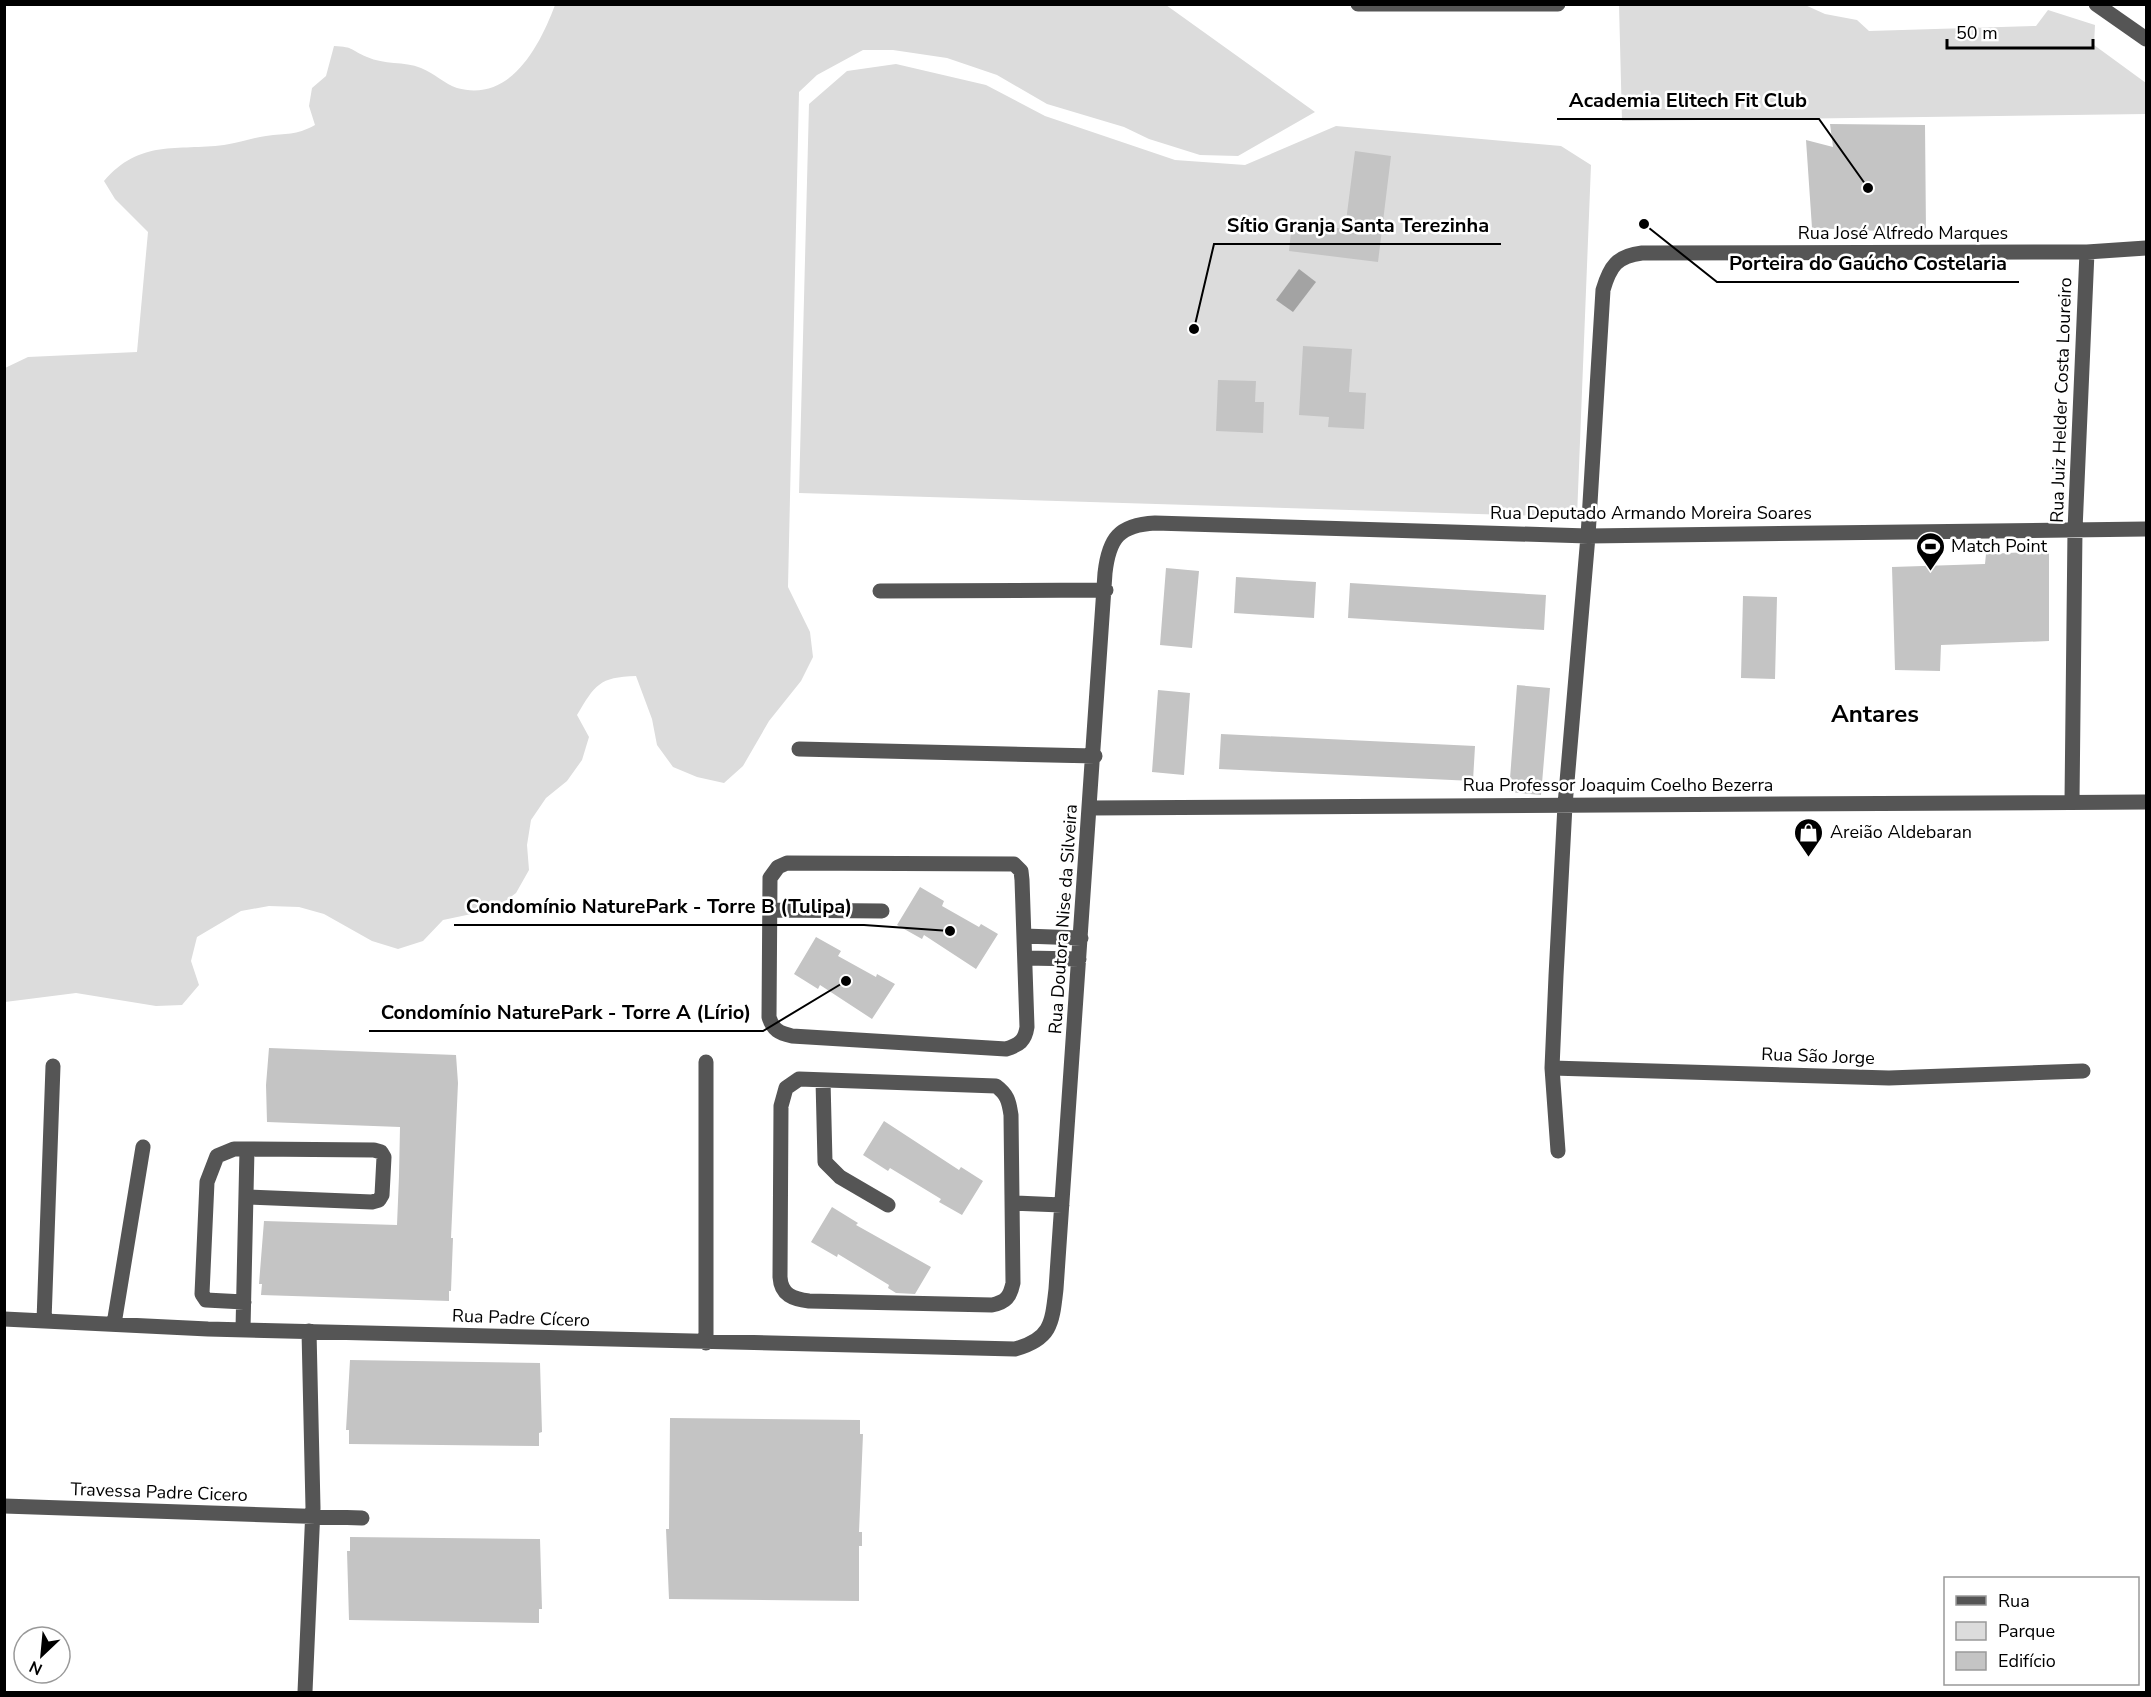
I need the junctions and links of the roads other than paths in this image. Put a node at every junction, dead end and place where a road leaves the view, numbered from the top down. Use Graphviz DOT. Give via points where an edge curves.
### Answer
graph roads {
  1 [pos="1358,4"];
  2 [pos="1558,4"];
  3 [pos="2097,4"];
  4 [pos="1492,5"];
  5 [pos="2146,39"];
  6 [pos="2146,248"];
  7 [pos="2087,252"];
  8 [pos="1155,523"];
  9 [pos="2146,529"];
  10 [pos="2075,530"];
  11 [pos="1588,536"];
  12 [pos="1106,590"];
  13 [pos="880,591"];
  14 [pos="799,749"];
  15 [pos="1095,756"];
  16 [pos="2072,801"];
  17 [pos="2146,802"];
  18 [pos="1565,805"];
  19 [pos="1090,808"];
  20 [pos="768,910"];
  21 [pos="882,911"];
  22 [pos="1024,936"];
  23 [pos="1081,938"];
  24 [pos="1025,958"];
  25 [pos="1079,959"];
  26 [pos="706,1062"];
  27 [pos="53,1066"];
  28 [pos="1552,1068"];
  29 [pos="2083,1071"];
  30 [pos="823,1080"];
  31 [pos="143,1147"];
  32 [pos="247,1149"];
  33 [pos="1558,1151"];
  34 [pos="247,1197"];
  35 [pos="1013,1203"];
  36 [pos="1062,1204"];
  37 [pos="888,1205"];
  38 [pos="244,1302"];
  39 [pos="4,1319"];
  40 [pos="44,1321"];
  41 [pos="114,1324"];
  42 [pos="243,1329"];
  43 [pos="309,1331"];
  44 [pos="706,1343"];
  45 [pos="1036,1343"];
  46 [pos="4,1506"];
  47 [pos="312,1516"];
  48 [pos="362,1518"];
  49 [pos="305,1692"];
  1 -- 4 [label="street"];
  2 -- 4 [label="street"];
  3 -- 5 [label="street"];
  6 -- 7 [label="street, Rua José Alfredo Marques"];
  7 -- 10 [label="street, Rua Juiz Helder Costa Loureiro"];
  7 -- 11 [label="street, Rua José Alfredo Marques" via="1625,255 1614,264 1603,290"];
  8 -- 11 [label="street, Rua Deputado Armando Moreira Soares"];
  8 -- 12 [label="street, Rua Doutora Nise da Silveira" via="1133,524 1116,537 1107,551"];
  9 -- 10 [label="street, Rua Deputado Armando Moreira Soares"];
  10 -- 11 [label="street, Rua Deputado Armando Moreira Soares"];
  10 -- 16 [label="street, Rua Juiz Helder Costa Loureiro"];
  11 -- 18 [label="street, Rua José Alfredo Marques"];
  12 -- 13 [label="street"];
  12 -- 15 [label="street, Rua Doutora Nise da Silveira"];
  14 -- 15 [label="street"];
  15 -- 19 [label="street, Rua Doutora Nise da Silveira"];
  16 -- 17 [label="street, Rua Professor Joaquim Coelho Bezerra"];
  16 -- 18 [label="street, Rua Professor Joaquim Coelho Bezerra"];
  18 -- 19 [label="street, Rua Professor Joaquim Coelho Bezerra"];
  18 -- 28 [label="street, Rua José Alfredo Marques"];
  19 -- 23 [label="street, Rua Doutora Nise da Silveira"];
  20 -- 21 [label="street"];
  20 -- 22 [label="street" via="770,878 787,863 1014,864 1021,871"];
  20 -- 24 [label="street" via="769,1017 779,1033 792,1036 1006,1048 1019,1044 1027,1027"];
  22 -- 23 [label="street"];
  22 -- 24 [label="street"];
  23 -- 25 [label="street, Rua Doutora Nise da Silveira"];
  24 -- 25 [label="street"];
  25 -- 36 [label="street, Rua Doutora Nise da Silveira"];
  26 -- 44 [label="street"];
  27 -- 40 [label="street"];
  28 -- 29 [label="street, Rua São Jorge" via="1889,1078"];
  28 -- 33 [label="street, Rua José Alfredo Marques"];
  30 -- 35 [label="street" via="996,1086 1009,1101"];
  30 -- 35 [label="street" via="799,1078 792,1081 783,1095 780,1277 787,1294 809,1301 1002,1303 1009,1297 1013,1283"];
  30 -- 37 [label="street" via="825,1162 840,1177"];
  31 -- 41 [label="street"];
  32 -- 34 [label="street"];
  32 -- 34 [label="street" via="375,1150 384,1157 379,1200"];
  32 -- 38 [label="street" via="224,1151 210,1168 202,1294 206,1300"];
  34 -- 38 [label="street"];
  35 -- 36 [label="street"];
  36 -- 45 [label="street, Rua Doutora Nise da Silveira" via="1053,1312 1047,1331"];
  38 -- 42 [label="street"];
  39 -- 40 [label="street, Rua Padre Cícero"];
  40 -- 41 [label="street, Rua Padre Cícero"];
  41 -- 42 [label="street, Rua Padre Cícero"];
  42 -- 43 [label="street, Rua Padre Cícero"];
  43 -- 44 [label="street, Rua Padre Cícero"];
  43 -- 47 [label="street"];
  44 -- 45 [label="street, Rua Padre Cícero" via="1015,1349"];
  46 -- 47 [label="street, Travessa Padre Cicero"];
  47 -- 48 [label="street, Travessa Padre Cicero"];
  47 -- 49 [label="street"];
}
